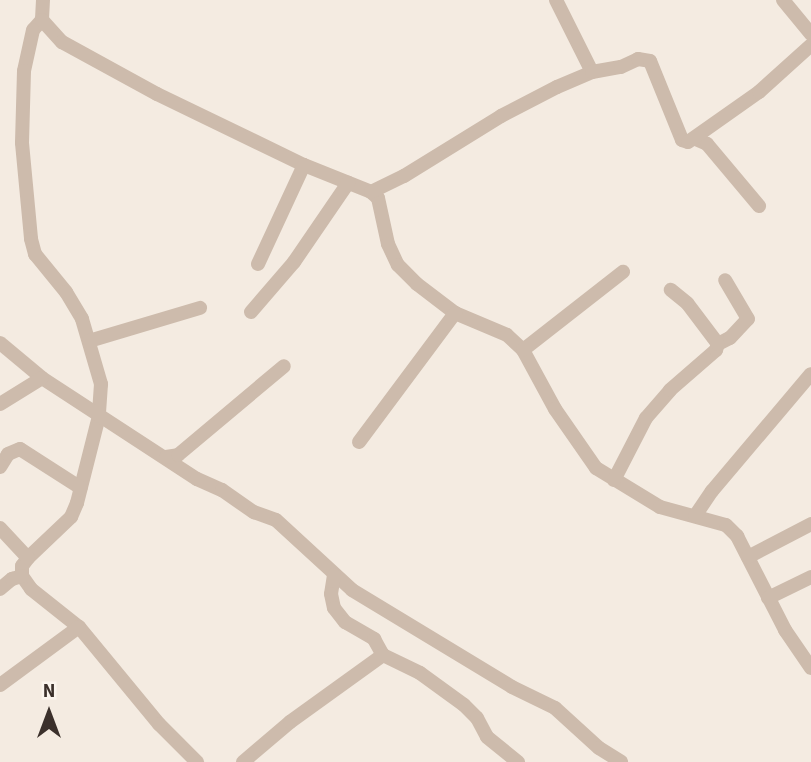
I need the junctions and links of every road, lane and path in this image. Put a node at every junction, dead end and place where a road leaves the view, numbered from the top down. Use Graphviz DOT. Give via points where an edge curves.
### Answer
graph roads {
  1 [pos="43,0"];
  2 [pos="556,0"];
  3 [pos="783,0"];
  4 [pos="42,20"];
  5 [pos="811,34"];
  6 [pos="811,45"];
  7 [pos="592,72"];
  8 [pos="696,139"];
  9 [pos="304,165"];
  10 [pos="348,183"];
  11 [pos="371,192"];
  12 [pos="759,205"];
  13 [pos="258,264"];
  14 [pos="623,272"];
  15 [pos="725,280"];
  16 [pos="671,290"];
  17 [pos="200,308"];
  18 [pos="251,312"];
  19 [pos="455,313"];
  20 [pos="89,341"];
  21 [pos="0,343"];
  22 [pos="719,344"];
  23 [pos="523,350"];
  24 [pos="284,366"];
  25 [pos="811,374"];
  26 [pos="42,378"];
  27 [pos="0,404"];
  28 [pos="99,416"];
  29 [pos="359,442"];
  30 [pos="166,457"];
  31 [pos="0,467"];
  32 [pos="614,480"];
  33 [pos="80,488"];
  34 [pos="695,516"];
  35 [pos="811,524"];
  36 [pos="0,528"];
  37 [pos="748,557"];
  38 [pos="28,558"];
  39 [pos="334,575"];
  40 [pos="22,576"];
  41 [pos="811,577"];
  42 [pos="1,585"];
  43 [pos="768,598"];
  44 [pos="79,626"];
  45 [pos="806,651"];
  46 [pos="383,655"];
  47 [pos="811,668"];
  48 [pos="0,685"];
  49 [pos="197,762"];
  50 [pos="243,762"];
  51 [pos="518,762"];
  52 [pos="621,762"];
  1 -- 4 [label="street"];
  2 -- 7 [label="street"];
  3 -- 5 [label="street"];
  4 -- 9 [label="street" via="62,42"];
  4 -- 20 [label="street" via="33,30 24,71 22,143 31,239 35,254 82,319"];
  6 -- 8 [label="street"];
  7 -- 8 [label="street" via="650,61 682,140"];
  7 -- 11 [label="street" via="501,116 404,177"];
  8 -- 12 [label="street" via="707,144"];
  9 -- 10 [label="street"];
  9 -- 13 [label="street"];
  10 -- 11 [label="street"];
  10 -- 18 [label="street" via="294,262"];
  11 -- 19 [label="street" via="378,198 388,244 398,265"];
  14 -- 23 [label="street"];
  15 -- 22 [label="street" via="748,319"];
  16 -- 22 [label="street"];
  17 -- 20 [label="street"];
  19 -- 23 [label="street" via="508,335"];
  19 -- 29 [label="street"];
  20 -- 28 [label="street" via="101,384"];
  21 -- 26 [label="street"];
  22 -- 32 [label="street" via="646,418"];
  23 -- 32 [label="street" via="576,442 596,468"];
  24 -- 30 [label="street" via="178,455"];
  25 -- 34 [label="street"];
  26 -- 27 [label="street"];
  26 -- 28 [label="street"];
  28 -- 30 [label="street"];
  28 -- 33 [label="street"];
  30 -- 39 [label="street" via="254,512 276,520"];
  31 -- 33 [label="street" via="8,454 20,449"];
  32 -- 34 [label="street" via="660,507"];
  33 -- 38 [label="street" via="71,517"];
  34 -- 37 [label="street" via="726,525"];
  35 -- 37 [label="street"];
  36 -- 38 [label="street"];
  37 -- 43 [label="street"];
  38 -- 40 [label="street"];
  39 -- 46 [label="street" via="334,608 345,622 374,639"];
  39 -- 52 [label="street" via="512,687 555,708"];
  40 -- 42 [label="street"];
  40 -- 44 [label="street" via="31,589"];
  41 -- 43 [label="street"];
  43 -- 45 [label="street"];
  44 -- 48 [label="street"];
  44 -- 49 [label="street" via="159,724"];
  45 -- 47 [label="street"];
  46 -- 50 [label="street"];
  46 -- 51 [label="street" via="440,686 477,718 487,737"];
}
